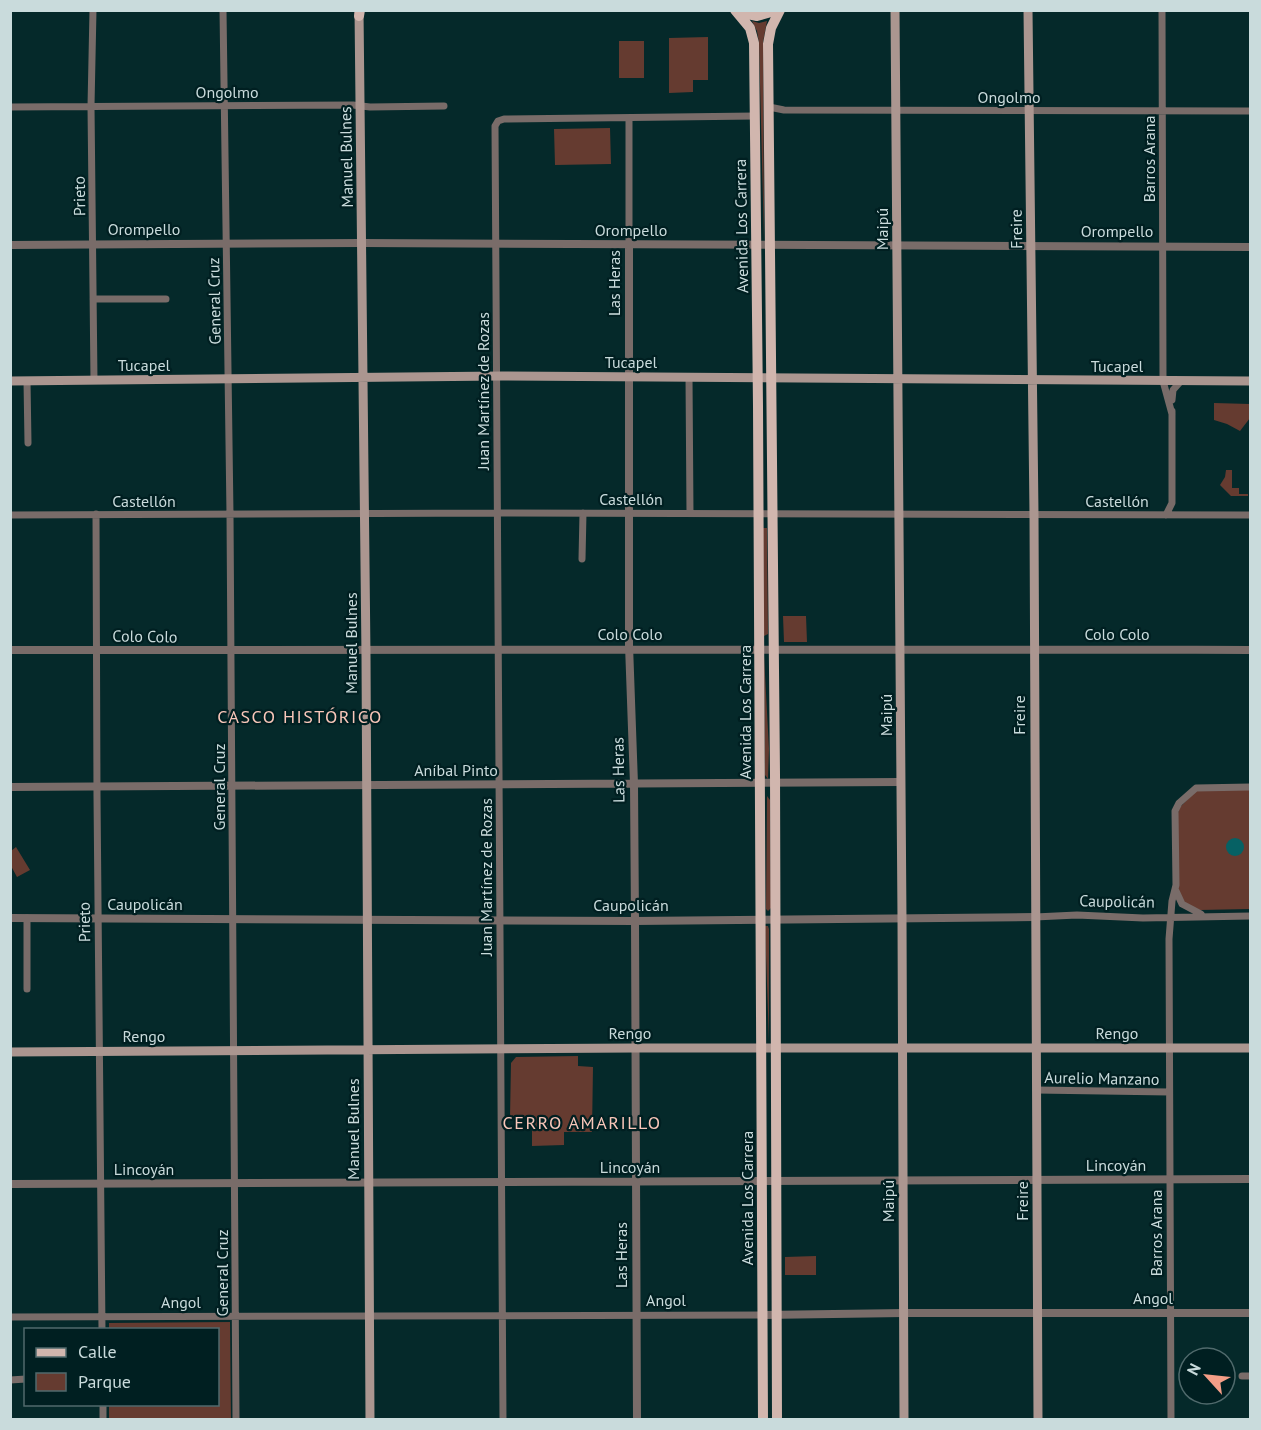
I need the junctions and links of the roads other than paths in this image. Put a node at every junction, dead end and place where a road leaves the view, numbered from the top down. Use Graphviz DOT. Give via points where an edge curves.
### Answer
graph roads {
  1 [pos="93,10"];
  2 [pos="223,10"];
  3 [pos="735,10"];
  4 [pos="779,10"];
  5 [pos="895,10"];
  6 [pos="1028,10"];
  7 [pos="1162,10"];
  8 [pos="359,12"];
  9 [pos="224,105"];
  10 [pos="360,105"];
  11 [pos="91,106"];
  12 [pos="444,106"];
  13 [pos="10,107"];
  14 [pos="769,107"];
  15 [pos="896,110"];
  16 [pos="1029,110"];
  17 [pos="1163,111"];
  18 [pos="1251,111"];
  19 [pos="755,116"];
  20 [pos="628,119"];
  21 [pos="226,243"];
  22 [pos="362,243"];
  23 [pos="93,244"];
  24 [pos="496,244"];
  25 [pos="10,245"];
  26 [pos="629,245"];
  27 [pos="1031,245"];
  28 [pos="756,246"];
  29 [pos="770,246"];
  30 [pos="897,246"];
  31 [pos="1162,246"];
  32 [pos="1251,247"];
  33 [pos="93,299"];
  34 [pos="166,299"];
  35 [pos="496,376"];
  36 [pos="630,377"];
  37 [pos="363,378"];
  38 [pos="689,378"];
  39 [pos="758,378"];
  40 [pos="771,378"];
  41 [pos="228,379"];
  42 [pos="898,379"];
  43 [pos="94,380"];
  44 [pos="1033,380"];
  45 [pos="10,381"];
  46 [pos="27,381"];
  47 [pos="1163,381"];
  48 [pos="1181,381"];
  49 [pos="1251,381"];
  50 [pos="1172,414"];
  51 [pos="28,444"];
  52 [pos="1172,503"];
  53 [pos="365,513"];
  54 [pos="497,513"];
  55 [pos="583,513"];
  56 [pos="629,513"];
  57 [pos="690,513"];
  58 [pos="758,513"];
  59 [pos="772,513"];
  60 [pos="96,514"];
  61 [pos="230,514"];
  62 [pos="900,514"];
  63 [pos="1034,514"];
  64 [pos="10,515"];
  65 [pos="1166,515"];
  66 [pos="1183,515"];
  67 [pos="1251,515"];
  68 [pos="582,559"];
  69 [pos="759,648"];
  70 [pos="773,648"];
  71 [pos="901,649"];
  72 [pos="1034,649"];
  73 [pos="10,650"];
  74 [pos="96,650"];
  75 [pos="366,650"];
  76 [pos="498,650"];
  77 [pos="629,650"];
  78 [pos="1251,650"];
  79 [pos="231,651"];
  80 [pos="775,782"];
  81 [pos="902,782"];
  82 [pos="760,783"];
  83 [pos="634,784"];
  84 [pos="499,785"];
  85 [pos="96,786"];
  86 [pos="232,786"];
  87 [pos="367,786"];
  88 [pos="10,787"];
  89 [pos="1251,787"];
  90 [pos="1176,885"];
  91 [pos="1172,916"];
  92 [pos="1206,916"];
  93 [pos="1251,916"];
  94 [pos="1035,917"];
  95 [pos="10,918"];
  96 [pos="27,918"];
  97 [pos="98,918"];
  98 [pos="902,918"];
  99 [pos="233,919"];
  100 [pos="368,919"];
  101 [pos="775,919"];
  102 [pos="500,920"];
  103 [pos="761,920"];
  104 [pos="635,921"];
  105 [pos="27,989"];
  106 [pos="1035,1047"];
  107 [pos="635,1048"];
  108 [pos="761,1048"];
  109 [pos="775,1048"];
  110 [pos="903,1048"];
  111 [pos="1169,1048"];
  112 [pos="1251,1048"];
  113 [pos="501,1049"];
  114 [pos="368,1050"];
  115 [pos="99,1051"];
  116 [pos="234,1051"];
  117 [pos="10,1052"];
  118 [pos="1036,1090"];
  119 [pos="1169,1092"];
  120 [pos="1169,1179"];
  121 [pos="1251,1179"];
  122 [pos="1036,1180"];
  123 [pos="762,1181"];
  124 [pos="776,1181"];
  125 [pos="903,1181"];
  126 [pos="502,1182"];
  127 [pos="636,1182"];
  128 [pos="235,1183"];
  129 [pos="369,1183"];
  130 [pos="10,1184"];
  131 [pos="101,1184"];
  132 [pos="904,1313"];
  133 [pos="1037,1313"];
  134 [pos="1170,1313"];
  135 [pos="1251,1313"];
  136 [pos="763,1315"];
  137 [pos="777,1315"];
  138 [pos="636,1316"];
  139 [pos="10,1317"];
  140 [pos="102,1317"];
  141 [pos="236,1317"];
  142 [pos="369,1317"];
  143 [pos="503,1317"];
  144 [pos="102,1328"];
  145 [pos="1242,1376"];
  146 [pos="1251,1376"];
  147 [pos="236,1419"];
  148 [pos="370,1419"];
  149 [pos="503,1419"];
  150 [pos="637,1419"];
  151 [pos="763,1419"];
  152 [pos="777,1419"];
  153 [pos="904,1419"];
  154 [pos="1038,1419"];
  155 [pos="1171,1419"];
  1 -- 11 [label="street, Prieto"];
  2 -- 9 [label="street, General Cruz"];
  3 -- 4 [label="main road" via="757,16"];
  3 -- 19 [label="main road, Avenida Los Carrera" via="748,24 753,38"];
  4 -- 14 [label="main road, Avenida Los Carrera" via="768,44"];
  5 -- 15 [label="main road, Maipú"];
  6 -- 16 [label="main road, Freire"];
  7 -- 17 [label="street, Barros Arana"];
  8 -- 10 [label="main road, Manuel Bulnes"];
  9 -- 10 [label="street, Ongolmo"];
  9 -- 11 [label="street, Ongolmo"];
  9 -- 21 [label="street, General Cruz"];
  10 -- 12 [label="street, Ongolmo"];
  10 -- 22 [label="main road, Manuel Bulnes"];
  11 -- 13 [label="street, Ongolmo"];
  11 -- 23 [label="street, Prieto"];
  14 -- 15 [label="street, Ongolmo"];
  14 -- 29 [label="main road, Avenida Los Carrera"];
  15 -- 16 [label="street, Ongolmo"];
  15 -- 30 [label="main road, Maipú"];
  16 -- 17 [label="street, Ongolmo"];
  16 -- 27 [label="main road, Freire"];
  17 -- 18 [label="street, Ongolmo"];
  17 -- 31 [label="street, Barros Arana"];
  19 -- 20 [label="street"];
  19 -- 28 [label="main road, Avenida Los Carrera"];
  20 -- 24 [label="street, Juan Martínez de Rozas" via="500,120 495,126"];
  20 -- 26 [label="street, Las Heras"];
  21 -- 22 [label="street, Orompello"];
  21 -- 23 [label="street, Orompello"];
  21 -- 41 [label="street, General Cruz"];
  22 -- 24 [label="street, Orompello"];
  22 -- 37 [label="main road, Manuel Bulnes"];
  23 -- 25 [label="street, Orompello"];
  23 -- 33 [label="street, Prieto"];
  24 -- 26 [label="street, Orompello"];
  24 -- 35 [label="street, Juan Martínez de Rozas"];
  26 -- 28 [label="street, Orompello"];
  26 -- 36 [label="street, Las Heras"];
  27 -- 30 [label="street, Orompello"];
  27 -- 31 [label="street, Orompello"];
  27 -- 44 [label="main road, Freire"];
  28 -- 29 [label="street, Orompello"];
  28 -- 39 [label="main road, Avenida Los Carrera"];
  29 -- 30 [label="street, Orompello"];
  29 -- 40 [label="main road, Avenida Los Carrera"];
  30 -- 42 [label="main road, Maipú"];
  31 -- 32 [label="street, Orompello"];
  31 -- 47 [label="street, Barros Arana"];
  33 -- 34 [label="street"];
  33 -- 43 [label="street, Prieto"];
  35 -- 36 [label="main road, Tucapel"];
  35 -- 37 [label="main road, Tucapel"];
  35 -- 54 [label="street, Juan Martínez de Rozas"];
  36 -- 38 [label="main road, Tucapel"];
  36 -- 56 [label="street, Las Heras"];
  37 -- 41 [label="main road, Tucapel"];
  37 -- 53 [label="main road, Manuel Bulnes"];
  38 -- 39 [label="main road, Tucapel"];
  38 -- 57 [label="street"];
  39 -- 40 [label="main road, Tucapel"];
  39 -- 58 [label="main road, Avenida Los Carrera"];
  40 -- 42 [label="main road, Tucapel"];
  40 -- 59 [label="main road, Avenida Los Carrera"];
  41 -- 43 [label="main road, Tucapel"];
  41 -- 61 [label="street, General Cruz"];
  42 -- 44 [label="main road, Tucapel"];
  42 -- 62 [label="main road, Maipú"];
  43 -- 46 [label="main road, Tucapel"];
  44 -- 47 [label="main road, Tucapel"];
  44 -- 63 [label="main road, Freire"];
  45 -- 46 [label="main road, Tucapel"];
  46 -- 51 [label="street"];
  47 -- 48 [label="main road, Tucapel"];
  47 -- 50 [label="street, Barros Arana"];
  48 -- 49 [label="main road, Tucapel"];
  48 -- 50 [label="street, Barros Arana" via="1172,393"];
  50 -- 52 [label="street, Barros Arana"];
  52 -- 65 [label="street, Barros Arana"];
  52 -- 66 [label="street"];
  53 -- 54 [label="street, Castellón"];
  53 -- 61 [label="street, Castellón"];
  53 -- 75 [label="main road, Manuel Bulnes"];
  54 -- 55 [label="street, Castellón"];
  54 -- 76 [label="street, Juan Martínez de Rozas"];
  55 -- 56 [label="street, Castellón"];
  55 -- 68 [label="street"];
  56 -- 57 [label="street, Castellón"];
  56 -- 77 [label="street, Las Heras"];
  57 -- 58 [label="street, Castellón"];
  58 -- 59 [label="street, Castellón"];
  58 -- 69 [label="main road, Avenida Los Carrera"];
  59 -- 62 [label="street, Castellón"];
  59 -- 70 [label="main road, Avenida Los Carrera"];
  60 -- 61 [label="street, Castellón"];
  60 -- 64 [label="street, Castellón"];
  60 -- 74 [label="street, Prieto"];
  61 -- 79 [label="street, General Cruz"];
  62 -- 63 [label="street, Castellón"];
  62 -- 71 [label="main road, Maipú"];
  63 -- 65 [label="street, Castellón"];
  63 -- 72 [label="main road, Freire"];
  65 -- 66 [label="street, Castellón"];
  66 -- 67 [label="street, Castellón"];
  69 -- 70 [label="street, Colo Colo"];
  69 -- 77 [label="street, Colo Colo"];
  69 -- 82 [label="main road, Avenida Los Carrera"];
  70 -- 71 [label="street, Colo Colo"];
  70 -- 80 [label="main road, Avenida Los Carrera"];
  71 -- 72 [label="street, Colo Colo"];
  71 -- 81 [label="main road, Maipú"];
  72 -- 78 [label="street, Colo Colo"];
  72 -- 94 [label="main road, Freire"];
  73 -- 74 [label="street, Colo Colo"];
  74 -- 79 [label="street, Colo Colo"];
  74 -- 85 [label="street, Prieto"];
  75 -- 76 [label="street, Colo Colo"];
  75 -- 79 [label="street, Colo Colo"];
  75 -- 87 [label="main road, Manuel Bulnes"];
  76 -- 77 [label="street, Colo Colo"];
  76 -- 84 [label="street, Juan Martínez de Rozas"];
  77 -- 83 [label="street, Las Heras"];
  79 -- 86 [label="street, General Cruz"];
  80 -- 81 [label="street, Aníbal Pinto"];
  80 -- 82 [label="street, Aníbal Pinto"];
  80 -- 101 [label="main road, Avenida Los Carrera"];
  81 -- 98 [label="main road, Maipú"];
  82 -- 83 [label="street, Aníbal Pinto"];
  82 -- 103 [label="main road, Avenida Los Carrera"];
  83 -- 84 [label="street, Aníbal Pinto"];
  83 -- 104 [label="street, Las Heras"];
  84 -- 87 [label="street, Aníbal Pinto"];
  84 -- 102 [label="street, Juan Martínez de Rozas"];
  85 -- 86 [label="street, Aníbal Pinto"];
  85 -- 88 [label="street, Aníbal Pinto"];
  85 -- 97 [label="street, Prieto"];
  86 -- 87 [label="street, Aníbal Pinto"];
  86 -- 99 [label="street, General Cruz"];
  87 -- 100 [label="main road, Manuel Bulnes"];
  89 -- 90 [label="street, Barros Arana" via="1198,787 1177,805"];
  90 -- 91 [label="street, Barros Arana"];
  90 -- 92 [label="street" via="1182,904"];
  91 -- 92 [label="street, Caupolicán"];
  91 -- 94 [label="street, Caupolicán"];
  91 -- 111 [label="street, Barros Arana"];
  92 -- 93 [label="street, Caupolicán"];
  94 -- 98 [label="street, Caupolicán"];
  94 -- 106 [label="main road, Freire"];
  95 -- 96 [label="street, Caupolicán"];
  96 -- 97 [label="street, Caupolicán"];
  96 -- 105 [label="street"];
  97 -- 99 [label="street, Caupolicán"];
  97 -- 115 [label="street, Prieto"];
  98 -- 101 [label="street, Caupolicán"];
  98 -- 110 [label="main road, Maipú"];
  99 -- 100 [label="street, Caupolicán"];
  99 -- 116 [label="street, General Cruz"];
  100 -- 102 [label="street, Caupolicán"];
  100 -- 114 [label="main road, Manuel Bulnes"];
  101 -- 103 [label="street, Caupolicán"];
  101 -- 109 [label="main road, Avenida Los Carrera"];
  102 -- 104 [label="street, Caupolicán"];
  102 -- 113 [label="street, Juan Martínez de Rozas"];
  103 -- 104 [label="street, Caupolicán"];
  103 -- 108 [label="main road, Avenida Los Carrera"];
  104 -- 107 [label="street, Las Heras"];
  106 -- 110 [label="main road, Rengo"];
  106 -- 111 [label="main road, Rengo"];
  106 -- 118 [label="main road, Freire"];
  107 -- 108 [label="main road, Rengo"];
  107 -- 113 [label="main road, Rengo"];
  107 -- 127 [label="street, Las Heras"];
  108 -- 109 [label="main road, Rengo"];
  108 -- 123 [label="main road, Avenida Los Carrera"];
  109 -- 110 [label="main road, Rengo"];
  109 -- 124 [label="main road, Avenida Los Carrera"];
  110 -- 125 [label="main road, Maipú"];
  111 -- 112 [label="main road, Rengo"];
  111 -- 119 [label="street, Barros Arana"];
  113 -- 114 [label="main road, Rengo"];
  113 -- 126 [label="street, Juan Martínez de Rozas"];
  114 -- 116 [label="main road, Rengo"];
  114 -- 129 [label="main road, Manuel Bulnes"];
  115 -- 116 [label="main road, Rengo"];
  115 -- 117 [label="main road, Rengo"];
  115 -- 131 [label="street, Prieto"];
  116 -- 128 [label="street, General Cruz"];
  118 -- 119 [label="street, Aurelio Manzano"];
  118 -- 122 [label="main road, Freire"];
  119 -- 120 [label="street, Barros Arana"];
  120 -- 121 [label="street, Lincoyán"];
  120 -- 122 [label="street, Lincoyán"];
  120 -- 134 [label="street, Barros Arana"];
  122 -- 125 [label="street, Lincoyán"];
  122 -- 133 [label="main road, Freire"];
  123 -- 124 [label="street, Lincoyán"];
  123 -- 127 [label="street, Lincoyán"];
  123 -- 136 [label="main road, Avenida Los Carrera"];
  124 -- 125 [label="street, Lincoyán"];
  124 -- 137 [label="main road, Avenida Los Carrera"];
  125 -- 132 [label="main road, Maipú"];
  126 -- 127 [label="street, Lincoyán"];
  126 -- 129 [label="street, Lincoyán"];
  126 -- 143 [label="street, Juan Martínez de Rozas"];
  127 -- 138 [label="street, Las Heras"];
  128 -- 129 [label="street, Lincoyán"];
  128 -- 131 [label="street, Lincoyán"];
  128 -- 141 [label="street, General Cruz"];
  129 -- 142 [label="main road, Manuel Bulnes"];
  130 -- 131 [label="street, Lincoyán"];
  131 -- 140 [label="street, Prieto"];
  132 -- 133 [label="street, Angol"];
  132 -- 137 [label="street, Angol"];
  132 -- 153 [label="main road, Maipú"];
  133 -- 134 [label="street, Angol"];
  133 -- 154 [label="main road, Freire"];
  134 -- 135 [label="street, Angol"];
  134 -- 155 [label="street, Barros Arana"];
  136 -- 137 [label="street, Angol"];
  136 -- 138 [label="street, Angol"];
  136 -- 151 [label="main road, Avenida Los Carrera"];
  137 -- 152 [label="main road, Avenida Los Carrera"];
  138 -- 143 [label="street, Angol"];
  138 -- 150 [label="street, Las Heras"];
  139 -- 140 [label="street, Angol"];
  140 -- 141 [label="street, Angol"];
  140 -- 144 [label="street, Prieto"];
  141 -- 142 [label="street, Angol"];
  141 -- 147 [label="street, General Cruz"];
  142 -- 143 [label="street, Angol"];
  142 -- 148 [label="main road, Manuel Bulnes"];
  143 -- 149 [label="street, Juan Martínez de Rozas"];
  145 -- 146 [label="street"];
}
